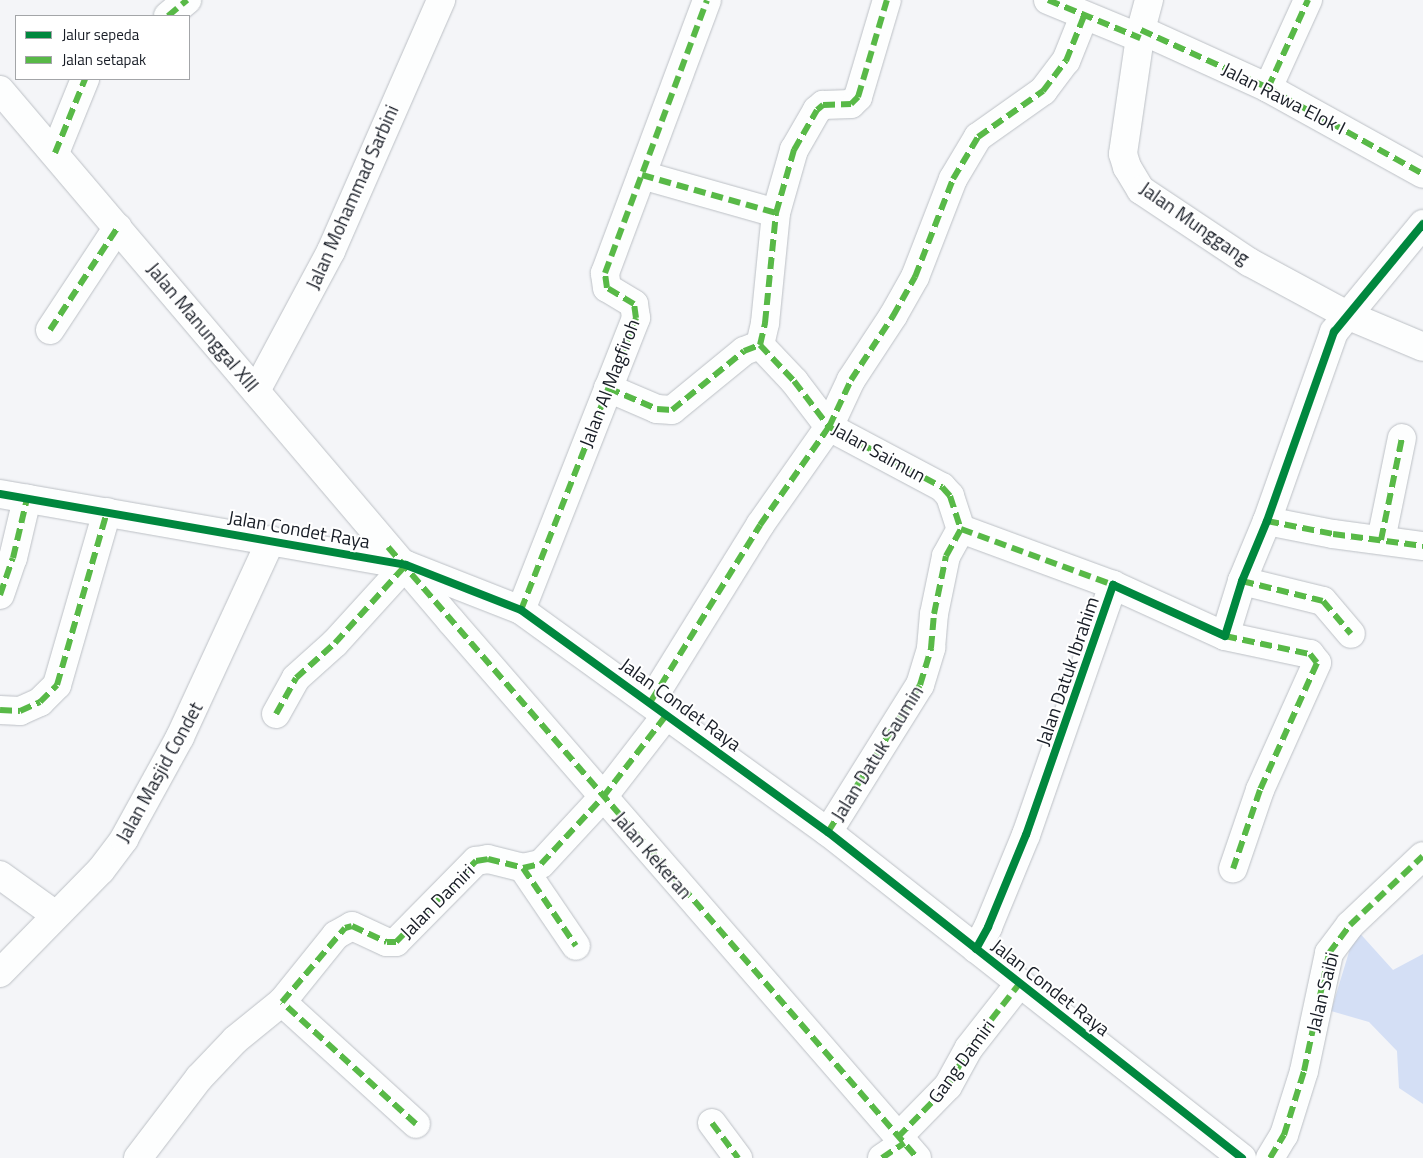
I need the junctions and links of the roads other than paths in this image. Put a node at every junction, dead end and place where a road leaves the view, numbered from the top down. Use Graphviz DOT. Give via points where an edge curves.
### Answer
graph roads {
  1 [pos="188,0"];
  2 [pos="441,0"];
  3 [pos="707,0"];
  4 [pos="887,0"];
  5 [pos="1048,0"];
  6 [pos="1149,0"];
  7 [pos="1308,0"];
  8 [pos="169,15"];
  9 [pos="1084,16"];
  10 [pos="1140,34"];
  11 [pos="85,80"];
  12 [pos="1268,88"];
  13 [pos="0,90"];
  14 [pos="55,153"];
  15 [pos="1423,174"];
  16 [pos="642,175"];
  17 [pos="776,213"];
  18 [pos="1423,224"];
  19 [pos="118,227"];
  20 [pos="1347,314"];
  21 [pos="50,330"];
  22 [pos="760,345"];
  23 [pos="1423,347"];
  24 [pos="608,388"];
  25 [pos="256,391"];
  26 [pos="829,427"];
  27 [pos="1402,438"];
  28 [pos="0,494"];
  29 [pos="27,499"];
  30 [pos="107,512"];
  31 [pos="1267,521"];
  32 [pos="961,529"];
  33 [pos="272,540"];
  34 [pos="1381,540"];
  35 [pos="1423,546"];
  36 [pos="406,565"];
  37 [pos="1242,581"];
  38 [pos="1112,586"];
  39 [pos="0,595"];
  40 [pos="521,610"];
  41 [pos="1351,634"];
  42 [pos="1225,636"];
  43 [pos="659,707"];
  44 [pos="0,710"];
  45 [pos="276,714"];
  46 [pos="603,797"];
  47 [pos="828,832"];
  48 [pos="1423,856"];
  49 [pos="522,868"];
  50 [pos="1233,869"];
  51 [pos="0,875"];
  52 [pos="54,914"];
  53 [pos="576,946"];
  54 [pos="976,949"];
  55 [pos="0,973"];
  56 [pos="1020,983"];
  57 [pos="282,1002"];
  58 [pos="712,1123"];
  59 [pos="416,1124"];
  60 [pos="900,1149"];
  61 [pos="138,1158"];
  62 [pos="738,1158"];
  63 [pos="1242,1158"];
  64 [pos="1270,1158"];
  1 -- 8 [label="street"];
  2 -- 25 [label="street, Jalan Mohammad Sarbini" via="330,251"];
  3 -- 16 [label="street, Jalan Al Magfiroh"];
  4 -- 17 [label="street" via="858,97 850,104 824,105 812,116 794,150"];
  5 -- 9 [label="street"];
  6 -- 10 [label="street, Jalan Munggang"];
  7 -- 12 [label="street"];
  9 -- 10 [label="street"];
  9 -- 26 [label="street" via="1066,61 1043,92 978,137 953,179 915,277 852,380"];
  10 -- 12 [label="street, Jalan Rawa Elok I"];
  10 -- 20 [label="street, Jalan Munggang" via="1123,154 1126,167 1141,190 1249,262"];
  11 -- 14 [label="street"];
  12 -- 15 [label="street, Jalan Rawa Elok I"];
  13 -- 14 [label="street, Jalan Manunggal XIII"];
  14 -- 19 [label="street, Jalan Manunggal XIII"];
  16 -- 17 [label="street"];
  16 -- 24 [label="street, Jalan Al Magfiroh" via="604,279 609,290 634,304 636,313"];
  17 -- 22 [label="street" via="766,323"];
  18 -- 20 [label="street"];
  19 -- 21 [label="street"];
  19 -- 25 [label="street, Jalan Manunggal XIII"];
  20 -- 23 [label="street, Jalan Munggang"];
  20 -- 31 [label="street" via="1334,332 1304,409"];
  22 -- 24 [label="street" via="744,352 672,410 657,409"];
  22 -- 26 [label="street, Jalan Saimun" via="794,381"];
  24 -- 40 [label="street, Jalan Al Magfiroh"];
  25 -- 36 [label="street, Jalan Manunggal XIII"];
  26 -- 32 [label="street, Jalan Saimun" via="942,487 950,496"];
  26 -- 43 [label="street" via="760,524"];
  27 -- 34 [label="street"];
  28 -- 29 [label="street, Jalan Condet Raya"];
  29 -- 30 [label="street, Jalan Condet Raya"];
  29 -- 39 [label="street"];
  30 -- 33 [label="street, Jalan Condet Raya"];
  30 -- 44 [label="street" via="57,685 40,702 20,711"];
  31 -- 34 [label="street"];
  31 -- 37 [label="street"];
  32 -- 38 [label="street"];
  32 -- 47 [label="street, Jalan Datuk Saumin" via="946,556 934,614 931,648 920,685"];
  33 -- 36 [label="street, Jalan Condet Raya"];
  33 -- 52 [label="street, Jalan Masjid Condet" via="180,737 124,839 101,870"];
  34 -- 35 [label="street"];
  36 -- 40 [label="street, Jalan Condet Raya"];
  36 -- 45 [label="street" via="335,643 296,678"];
  36 -- 46 [label="street, Jalan Kekeran"];
  37 -- 41 [label="street" via="1324,601"];
  37 -- 42 [label="street"];
  38 -- 42 [label="street, Jalan Datuk Ibrahim"];
  38 -- 54 [label="street, Jalan Datuk Ibrahim" via="1026,835 988,928"];
  40 -- 43 [label="street, Jalan Condet Raya"];
  42 -- 50 [label="street, Jalan Datuk Ibrahim" via="1310,654 1317,663 1260,790"];
  43 -- 46 [label="street"];
  43 -- 47 [label="street, Jalan Condet Raya"];
  46 -- 49 [label="street" via="541,864"];
  46 -- 60 [label="street, Jalan Kekeran"];
  47 -- 54 [label="street, Jalan Condet Raya"];
  48 -- 64 [label="street, Jalan Saibi" via="1350,925 1329,953 1304,1071 1284,1135"];
  49 -- 53 [label="street"];
  49 -- 57 [label="street, Jalan Damiri" via="488,859 476,861 396,942 387,942 352,926 345,928"];
  51 -- 52 [label="street"];
  52 -- 55 [label="street, Jalan Masjid Condet"];
  54 -- 56 [label="street, Jalan Condet Raya"];
  56 -- 60 [label="street, Gang Damiri" via="969,1048 948,1086"];
  56 -- 63 [label="street, Jalan Condet Raya"];
  57 -- 59 [label="street"];
  57 -- 61 [label="street, Jalan Damiri" via="218,1058"];
  58 -- 62 [label="street"];
}
